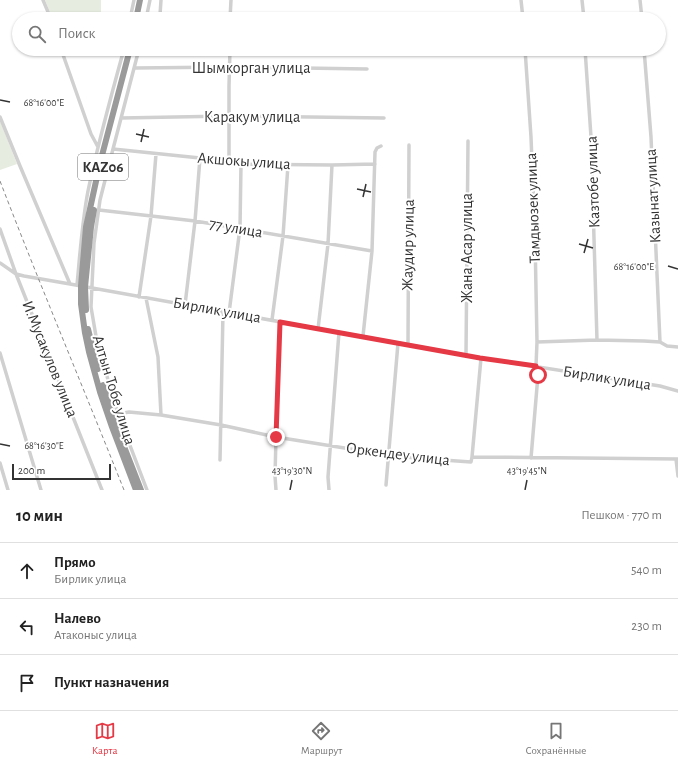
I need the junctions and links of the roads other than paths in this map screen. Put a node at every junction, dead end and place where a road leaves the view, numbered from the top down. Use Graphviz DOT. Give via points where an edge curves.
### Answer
graph roads {
  1 [pos="43,0"];
  2 [pos="134,0"];
  3 [pos="140,0"];
  4 [pos="144,0"];
  5 [pos="150,0"];
  6 [pos="161,0"];
  7 [pos="231,0"];
  8 [pos="521,0"];
  9 [pos="582,0"];
  10 [pos="640,0"];
  11 [pos="48,12"];
  12 [pos="131,12"];
  13 [pos="137,12"];
  14 [pos="141,12"];
  15 [pos="148,12"];
  16 [pos="160,12"];
  17 [pos="230,12"];
  18 [pos="522,12"];
  19 [pos="583,12"];
  20 [pos="641,12"];
  21 [pos="63,56"];
  22 [pos="122,56"];
  23 [pos="128,56"];
  24 [pos="132,56"];
  25 [pos="138,56"];
  26 [pos="231,56"];
  27 [pos="525,56"];
  28 [pos="586,56"];
  29 [pos="644,56"];
  30 [pos="229,67"];
  31 [pos="135,68"];
  32 [pos="367,69"];
  33 [pos="229,116"];
  34 [pos="0,117"];
  35 [pos="121,118"];
  36 [pos="384,118"];
  37 [pos="468,141"];
  38 [pos="409,145"];
  39 [pos="98,146"];
  40 [pos="381,146"];
  41 [pos="112,149"];
  42 [pos="156,154"];
  43 [pos="200,158"];
  44 [pos="229,160"];
  45 [pos="241,164"];
  46 [pos="375,164"];
  47 [pos="288,165"];
  48 [pos="332,165"];
  49 [pos="99,210"];
  50 [pos="151,216"];
  51 [pos="195,221"];
  52 [pos="240,228"];
  53 [pos="0,229"];
  54 [pos="283,236"];
  55 [pos="328,244"];
  56 [pos="372,251"];
  57 [pos="0,263"];
  58 [pos="16,274"];
  59 [pos="70,284"];
  60 [pos="81,286"];
  61 [pos="92,288"];
  62 [pos="139,297"];
  63 [pos="146,298"];
  64 [pos="185,305"];
  65 [pos="224,312"];
  66 [pos="229,313"];
  67 [pos="272,320"];
  68 [pos="280,322"];
  69 [pos="318,328"];
  70 [pos="339,332"];
  71 [pos="363,336"];
  72 [pos="597,340"];
  73 [pos="537,342"];
  74 [pos="660,342"];
  75 [pos="398,343"];
  76 [pos="408,344"];
  77 [pos="678,347"];
  78 [pos="0,353"];
  79 [pos="466,355"];
  80 [pos="480,358"];
  81 [pos="536,366"];
  82 [pos="678,391"];
  83 [pos="118,414"];
  84 [pos="161,415"];
  85 [pos="221,425"];
  86 [pos="276,437"];
  87 [pos="330,446"];
  88 [pos="388,455"];
  89 [pos="472,457"];
  90 [pos="531,458"];
  91 [pos="677,459"];
  92 [pos="220,460"];
  93 [pos="0,463"];
  94 [pos="678,476"];
  95 [pos="386,485"];
  96 [pos="8,490"];
  97 [pos="41,490"];
  98 [pos="102,490"];
  99 [pos="136,490"];
  100 [pos="141,490"];
  101 [pos="147,490"];
  102 [pos="276,490"];
  103 [pos="329,490"];
  1 -- 11 [label="street"];
  2 -- 12 [label="street"];
  3 -- 13 [label="highway"];
  4 -- 14 [label="highway"];
  5 -- 15 [label="street"];
  6 -- 16 [label="street"];
  7 -- 17 [label="street"];
  8 -- 18 [label="street"];
  9 -- 19 [label="street"];
  10 -- 20 [label="street"];
  21 -- 39 [label="street" via="91,134"];
  22 -- 39 [label="street"];
  23 -- 60 [label="highway, KАZ06" via="86,227"];
  24 -- 60 [label="highway, KАZ06" via="96,195"];
  25 -- 31 [label="street, Алтын Тобе улица"];
  26 -- 30 [label="street"];
  27 -- 73 [label="street, Тамдыозек улица" via="534,206"];
  28 -- 72 [label="street, Казтобе улица"];
  29 -- 74 [label="street, Казынат улица"];
  30 -- 31 [label="street, Шымкорган улица"];
  30 -- 32 [label="street, Шымкорган улица"];
  30 -- 33 [label="street"];
  31 -- 35 [label="street, Алтын Тобе улица"];
  33 -- 35 [label="street, Каракум улица"];
  33 -- 36 [label="street, Каракум улица"];
  33 -- 44 [label="street"];
  34 -- 59 [label="street"];
  35 -- 41 [label="street, Алтын Тобе улица"];
  37 -- 79 [label="street, Жана Асар улица"];
  38 -- 76 [label="street, Жаудир улица"];
  39 -- 60 [label="street" via="82,225"];
  40 -- 46 [label="street" via="376,150"];
  41 -- 42 [label="street, Акшокы улица"];
  41 -- 49 [label="street, Алтын Тобе улица"];
  42 -- 43 [label="street, Акшокы улица"];
  42 -- 50 [label="street"];
  43 -- 44 [label="street, Акшокы улица"];
  43 -- 51 [label="street"];
  44 -- 45 [label="street, Акшокы улица"];
  45 -- 47 [label="street, Акшокы улица"];
  45 -- 52 [label="street"];
  46 -- 48 [label="street, Акшокы улица"];
  46 -- 56 [label="street"];
  47 -- 48 [label="street, Акшокы улица"];
  47 -- 54 [label="street"];
  48 -- 55 [label="street"];
  49 -- 50 [label="street, 77 улица"];
  49 -- 61 [label="street, Алтын Тобе улица" via="94,242"];
  50 -- 51 [label="street, 77 улица"];
  50 -- 62 [label="street"];
  51 -- 52 [label="street, 77 улица"];
  51 -- 64 [label="street"];
  52 -- 54 [label="street, 77 улица"];
  52 -- 66 [label="street"];
  53 -- 58 [label="street, И.Мусакулов улица"];
  54 -- 55 [label="street, 77 улица"];
  54 -- 67 [label="street"];
  55 -- 56 [label="street, 77 улица"];
  55 -- 69 [label="street"];
  56 -- 71 [label="street"];
  57 -- 58 [label="street"];
  58 -- 59 [label="street, Бирлик улица"];
  58 -- 98 [label="street, И.Мусакулов улица"];
  59 -- 60 [label="street, Бирлик улица"];
  60 -- 61 [label="street, Бирлик улица"];
  60 -- 99 [label="highway, KАZ06" via="82,319 89,352 107,413"];
  60 -- 100 [label="highway, KАZ06" via="104,391"];
  61 -- 62 [label="street, Бирлик улица"];
  61 -- 83 [label="street, Алтын Тобе улица" via="91,307 97,342"];
  62 -- 63 [label="street, Бирлик улица"];
  63 -- 64 [label="street, Бирлик улица"];
  63 -- 84 [label="street" via="158,357"];
  64 -- 65 [label="street, Бирлик улица"];
  65 -- 66 [label="street, Бирлик улица"];
  65 -- 85 [label="street"];
  66 -- 67 [label="street, Бирлик улица"];
  67 -- 68 [label="street, Бирлик улица"];
  68 -- 69 [label="street, Бирлик улица"];
  68 -- 86 [label="street"];
  69 -- 70 [label="street, Бирлик улица"];
  70 -- 71 [label="street, Бирлик улица"];
  70 -- 87 [label="street"];
  71 -- 75 [label="street, Бирлик улица"];
  72 -- 73 [label="street"];
  72 -- 74 [label="street"];
  73 -- 81 [label="street, Тамдыозек улица"];
  74 -- 77 [label="street"];
  75 -- 76 [label="street, Бирлик улица"];
  75 -- 88 [label="street"];
  76 -- 79 [label="street, Бирлик улица"];
  78 -- 97 [label="street"];
  79 -- 80 [label="street, Бирлик улица"];
  80 -- 81 [label="street, Бирлик улица"];
  80 -- 89 [label="street"];
  81 -- 82 [label="street, Бирлик улица"];
  81 -- 90 [label="street, Тамдыозек улица" via="538,375"];
  83 -- 84 [label="street, Оркендеу улица" via="129,412"];
  83 -- 101 [label="street, Алтын Тобе улица"];
  84 -- 85 [label="street, Оркендеу улица"];
  85 -- 86 [label="street, Оркендеу улица"];
  85 -- 92 [label="street"];
  86 -- 87 [label="street, Оркендеу улица"];
  86 -- 102 [label="street"];
  87 -- 88 [label="street, Оркендеу улица"];
  87 -- 103 [label="street"];
  88 -- 89 [label="street, Оркендеу улица" via="471,462"];
  88 -- 95 [label="street"];
  89 -- 90 [label="street, Оркендеу улица"];
  90 -- 91 [label="street, Оркендеу улица"];
  91 -- 94 [label="street"];
  93 -- 96 [label="street"];
}
